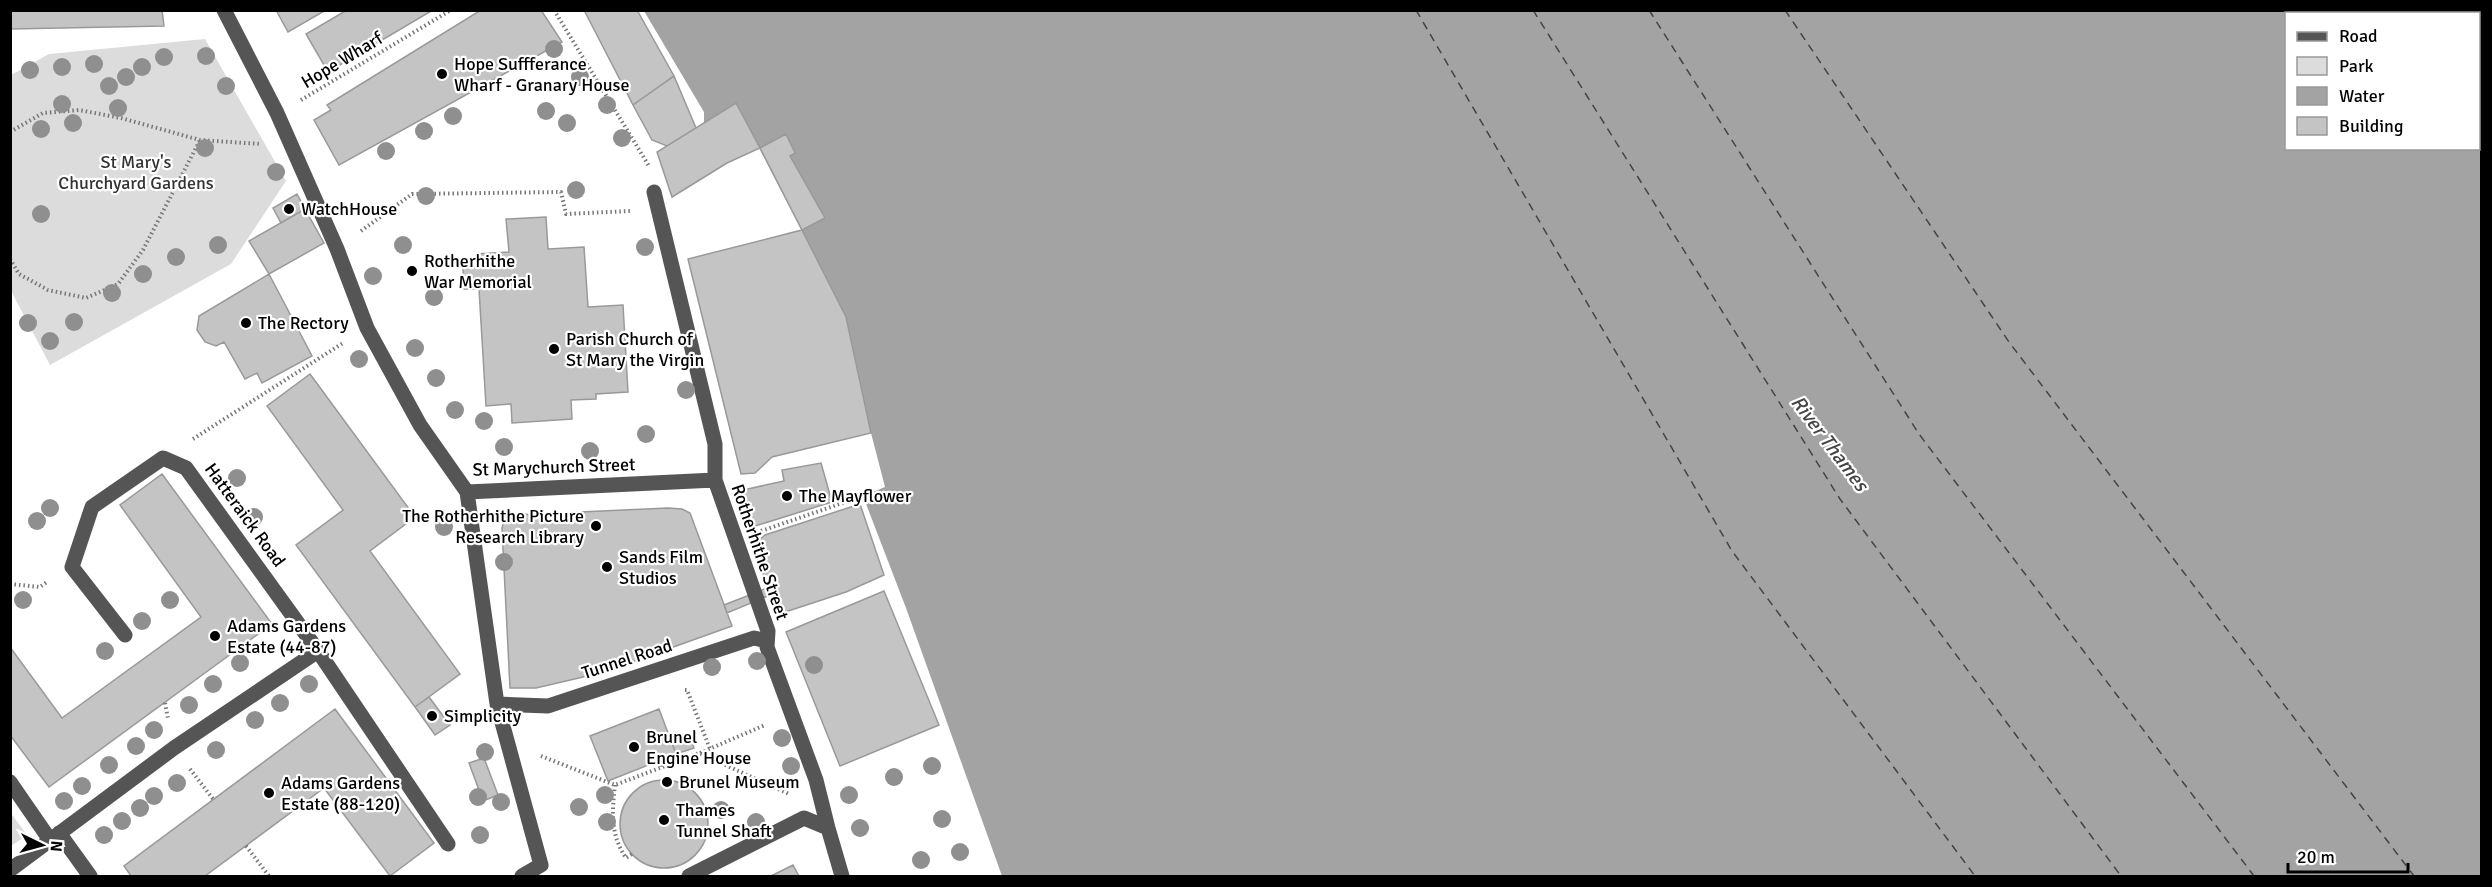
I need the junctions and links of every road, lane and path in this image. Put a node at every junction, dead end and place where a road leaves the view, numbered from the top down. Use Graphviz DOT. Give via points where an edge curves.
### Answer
graph roads {
  1 [pos="224,10"];
  2 [pos="451,10"];
  3 [pos="554,10"];
  4 [pos="277,113"];
  5 [pos="10,132"];
  6 [pos="200,140"];
  7 [pos="291,146"];
  8 [pos="654,192"];
  9 [pos="337,249"];
  10 [pos="10,259"];
  11 [pos="367,328"];
  12 [pos="163,458"];
  13 [pos="715,480"];
  14 [pos="467,492"];
  15 [pos="863,496"];
  16 [pos="763,530"];
  17 [pos="72,567"];
  18 [pos="10,584"];
  19 [pos="124,635"];
  20 [pos="767,641"];
  21 [pos="318,651"];
  22 [pos="687,690"];
  23 [pos="496,704"];
  24 [pos="768,724"];
  25 [pos="174,748"];
  26 [pos="710,749"];
  27 [pos="535,752"];
  28 [pos="699,753"];
  29 [pos="659,761"];
  30 [pos="660,768"];
  31 [pos="10,782"];
  32 [pos="615,785"];
  33 [pos="790,794"];
  34 [pos="213,799"];
  35 [pos="828,828"];
  36 [pos="55,837"];
  37 [pos="448,844"];
  38 [pos="246,846"];
  39 [pos="632,854"];
  40 [pos="10,870"];
  41 [pos="90,876"];
  42 [pos="269,876"];
  43 [pos="522,876"];
  44 [pos="689,876"];
  45 [pos="842,876"];
  1 -- 4 [label="street, St Marychurch Street"];
  2 -- 4 [label="path, Hope Wharf"];
  3 -- 8 [label="path" via="643,152 652,172"];
  4 -- 7 [label="street, St Marychurch Street"];
  5 -- 6 [label="path" via="43,113 79,110"];
  6 -- 7 [label="path"];
  6 -- 10 [label="path" via="143,250 118,284 86,298 48,290 19,274"];
  7 -- 9 [label="street, St Marychurch Street"];
  8 -- 9 [label="path" via="634,211 566,214 561,192 412,194"];
  8 -- 13 [label="street, Rotherhithe Street" via="715,444"];
  9 -- 11 [label="street, St Marychurch Street"];
  11 -- 12 [label="path"];
  11 -- 14 [label="street, St Marychurch Street" via="420,424"];
  12 -- 17 [label="street" via="92,507"];
  12 -- 21 [label="street, Hatteraick Road" via="186,468"];
  13 -- 14 [label="street, St Marychurch Street"];
  13 -- 20 [label="street, Rotherhithe Street" via="768,632"];
  14 -- 23 [label="street"];
  15 -- 16 [label="path"];
  17 -- 18 [label="path" via="40,587"];
  17 -- 19 [label="street"];
  20 -- 23 [label="street, Tunnel Road" via="754,638 548,706"];
  20 -- 35 [label="street, Rotherhithe Street" via="816,780"];
  21 -- 25 [label="street"];
  21 -- 37 [label="street, Hatteraick Road"];
  22 -- 26 [label="path"];
  23 -- 43 [label="street" via="541,865"];
  24 -- 26 [label="path"];
  25 -- 34 [label="path"];
  25 -- 36 [label="street"];
  26 -- 28 [label="path"];
  27 -- 32 [label="path"];
  28 -- 30 [label="path"];
  28 -- 33 [label="path"];
  29 -- 30 [label="path"];
  30 -- 32 [label="path"];
  31 -- 36 [label="street"];
  32 -- 39 [label="path" via="613,830 626,858"];
  35 -- 44 [label="street" via="804,818"];
  35 -- 45 [label="street, Rotherhithe Street"];
  36 -- 40 [label="street"];
  36 -- 41 [label="street"];
  38 -- 42 [label="path"];
}
